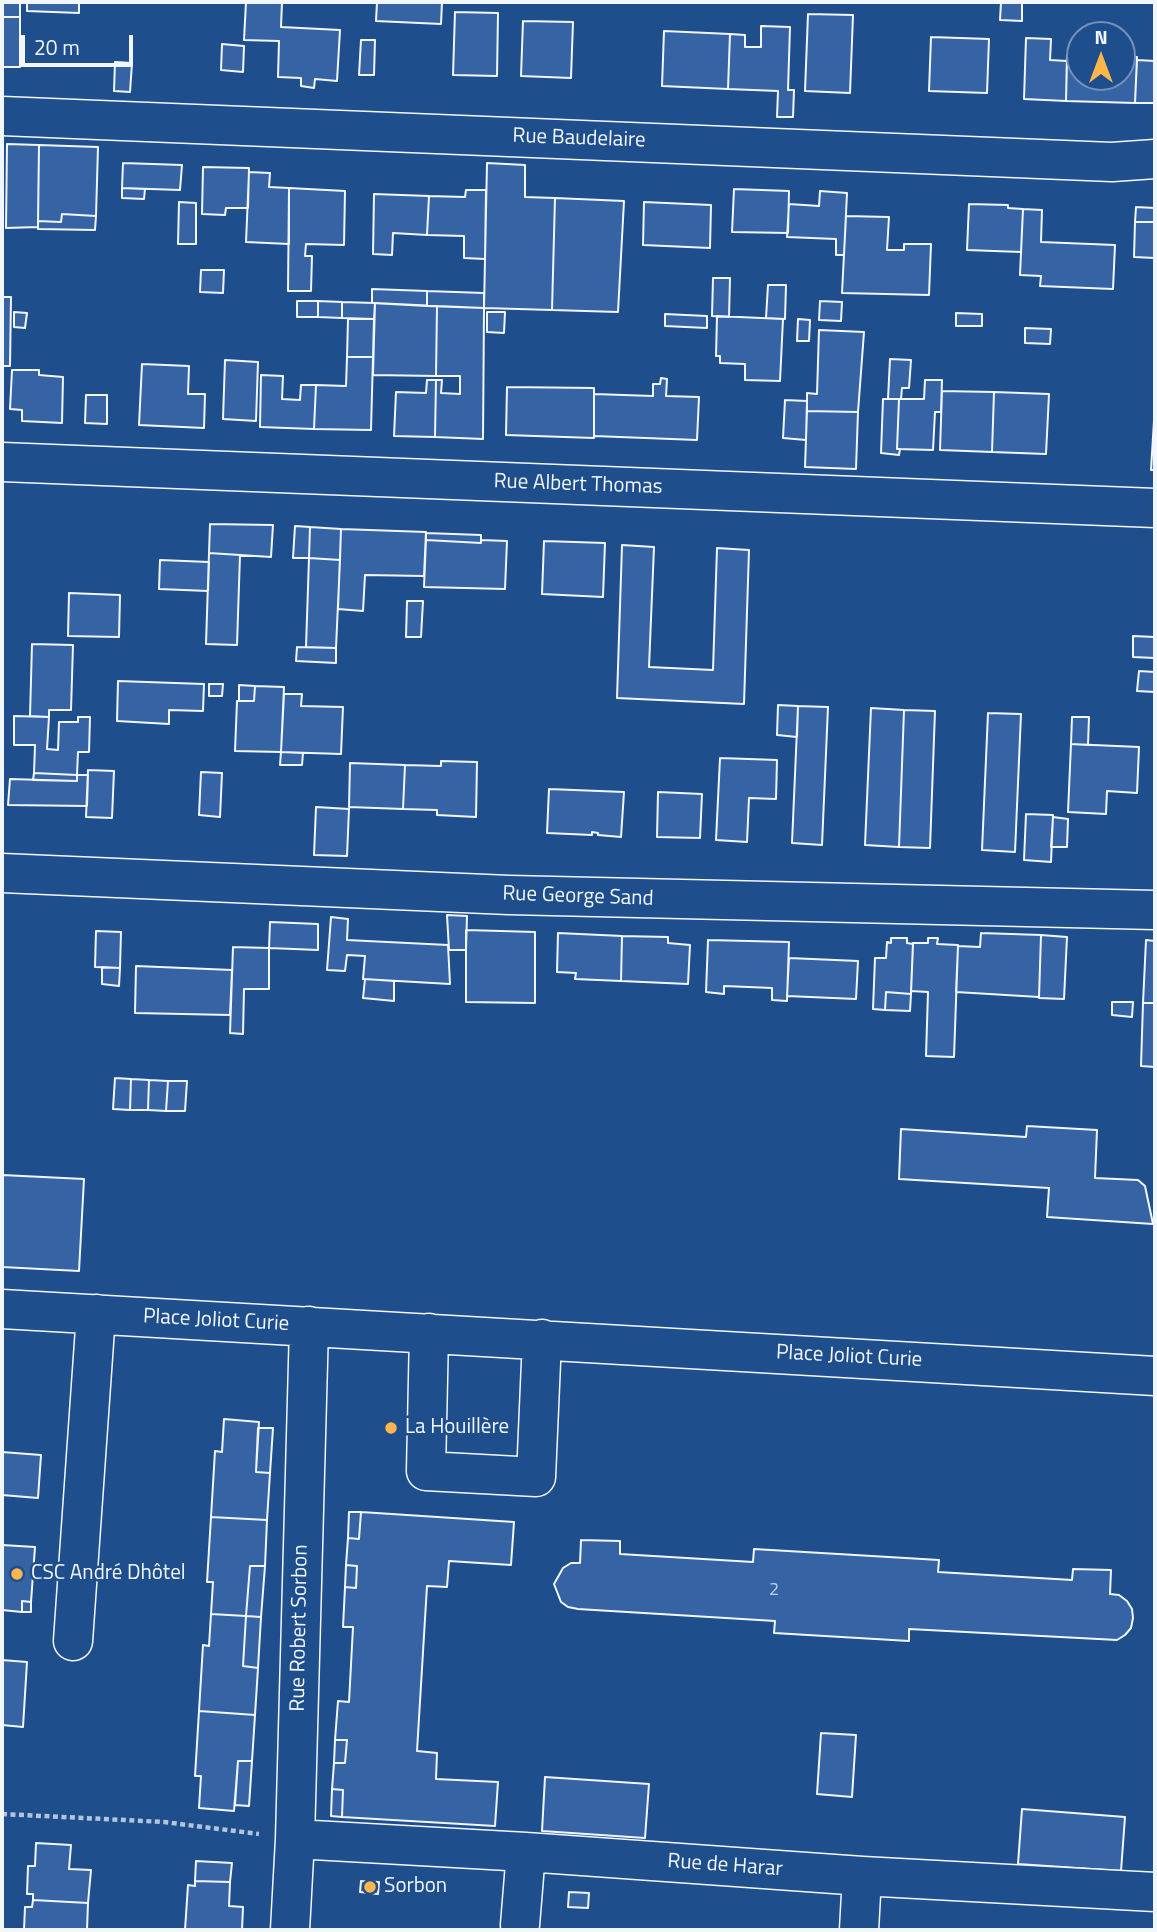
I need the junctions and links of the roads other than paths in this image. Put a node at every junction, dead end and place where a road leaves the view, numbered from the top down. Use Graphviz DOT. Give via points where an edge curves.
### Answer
graph roads {
  1 [pos="2,116"];
  2 [pos="1155,159"];
  3 [pos="2,462"];
  4 [pos="1155,508"];
  5 [pos="2,873"];
  6 [pos="1155,910"];
  7 [pos="2,1310"];
  8 [pos="96,1314"];
  9 [pos="309,1326"];
  10 [pos="429,1333"];
  11 [pos="542,1339"];
  12 [pos="1155,1376"];
  13 [pos="73,1642"];
  14 [pos="295,1839"];
  15 [pos="526,1852"];
  16 [pos="862,1876"];
  17 [pos="1155,1892"];
  18 [pos="520,1925"];
  19 [pos="290,1930"];
  20 [pos="859,1930"];
  1 -- 2 [label="street, Rue Baudelaire" via="1112,162"];
  3 -- 4 [label="street, Rue Albert Thomas"];
  5 -- 6 [label="street, Rue George Sand" via="509,895"];
  7 -- 8 [label="street, Place Joliot Curie"];
  8 -- 9 [label="street, Place Joliot Curie"];
  8 -- 13 [label="street"];
  9 -- 10 [label="street, Place Joliot Curie"];
  9 -- 14 [label="street, Rue Robert Sorbon"];
  10 -- 11 [label="street, Place Joliot Curie"];
  10 -- 11 [label="street" via="426,1471 536,1478"];
  11 -- 12 [label="street, Place Joliot Curie"];
  14 -- 15 [label="street, Rue de Harar"];
  14 -- 19 [label="street, Rue Robert Sorbon"];
  15 -- 16 [label="street, Rue de Harar"];
  15 -- 18 [label="street"];
  16 -- 17 [label="street, Rue de Harar"];
  16 -- 20 [label="street"];
}
